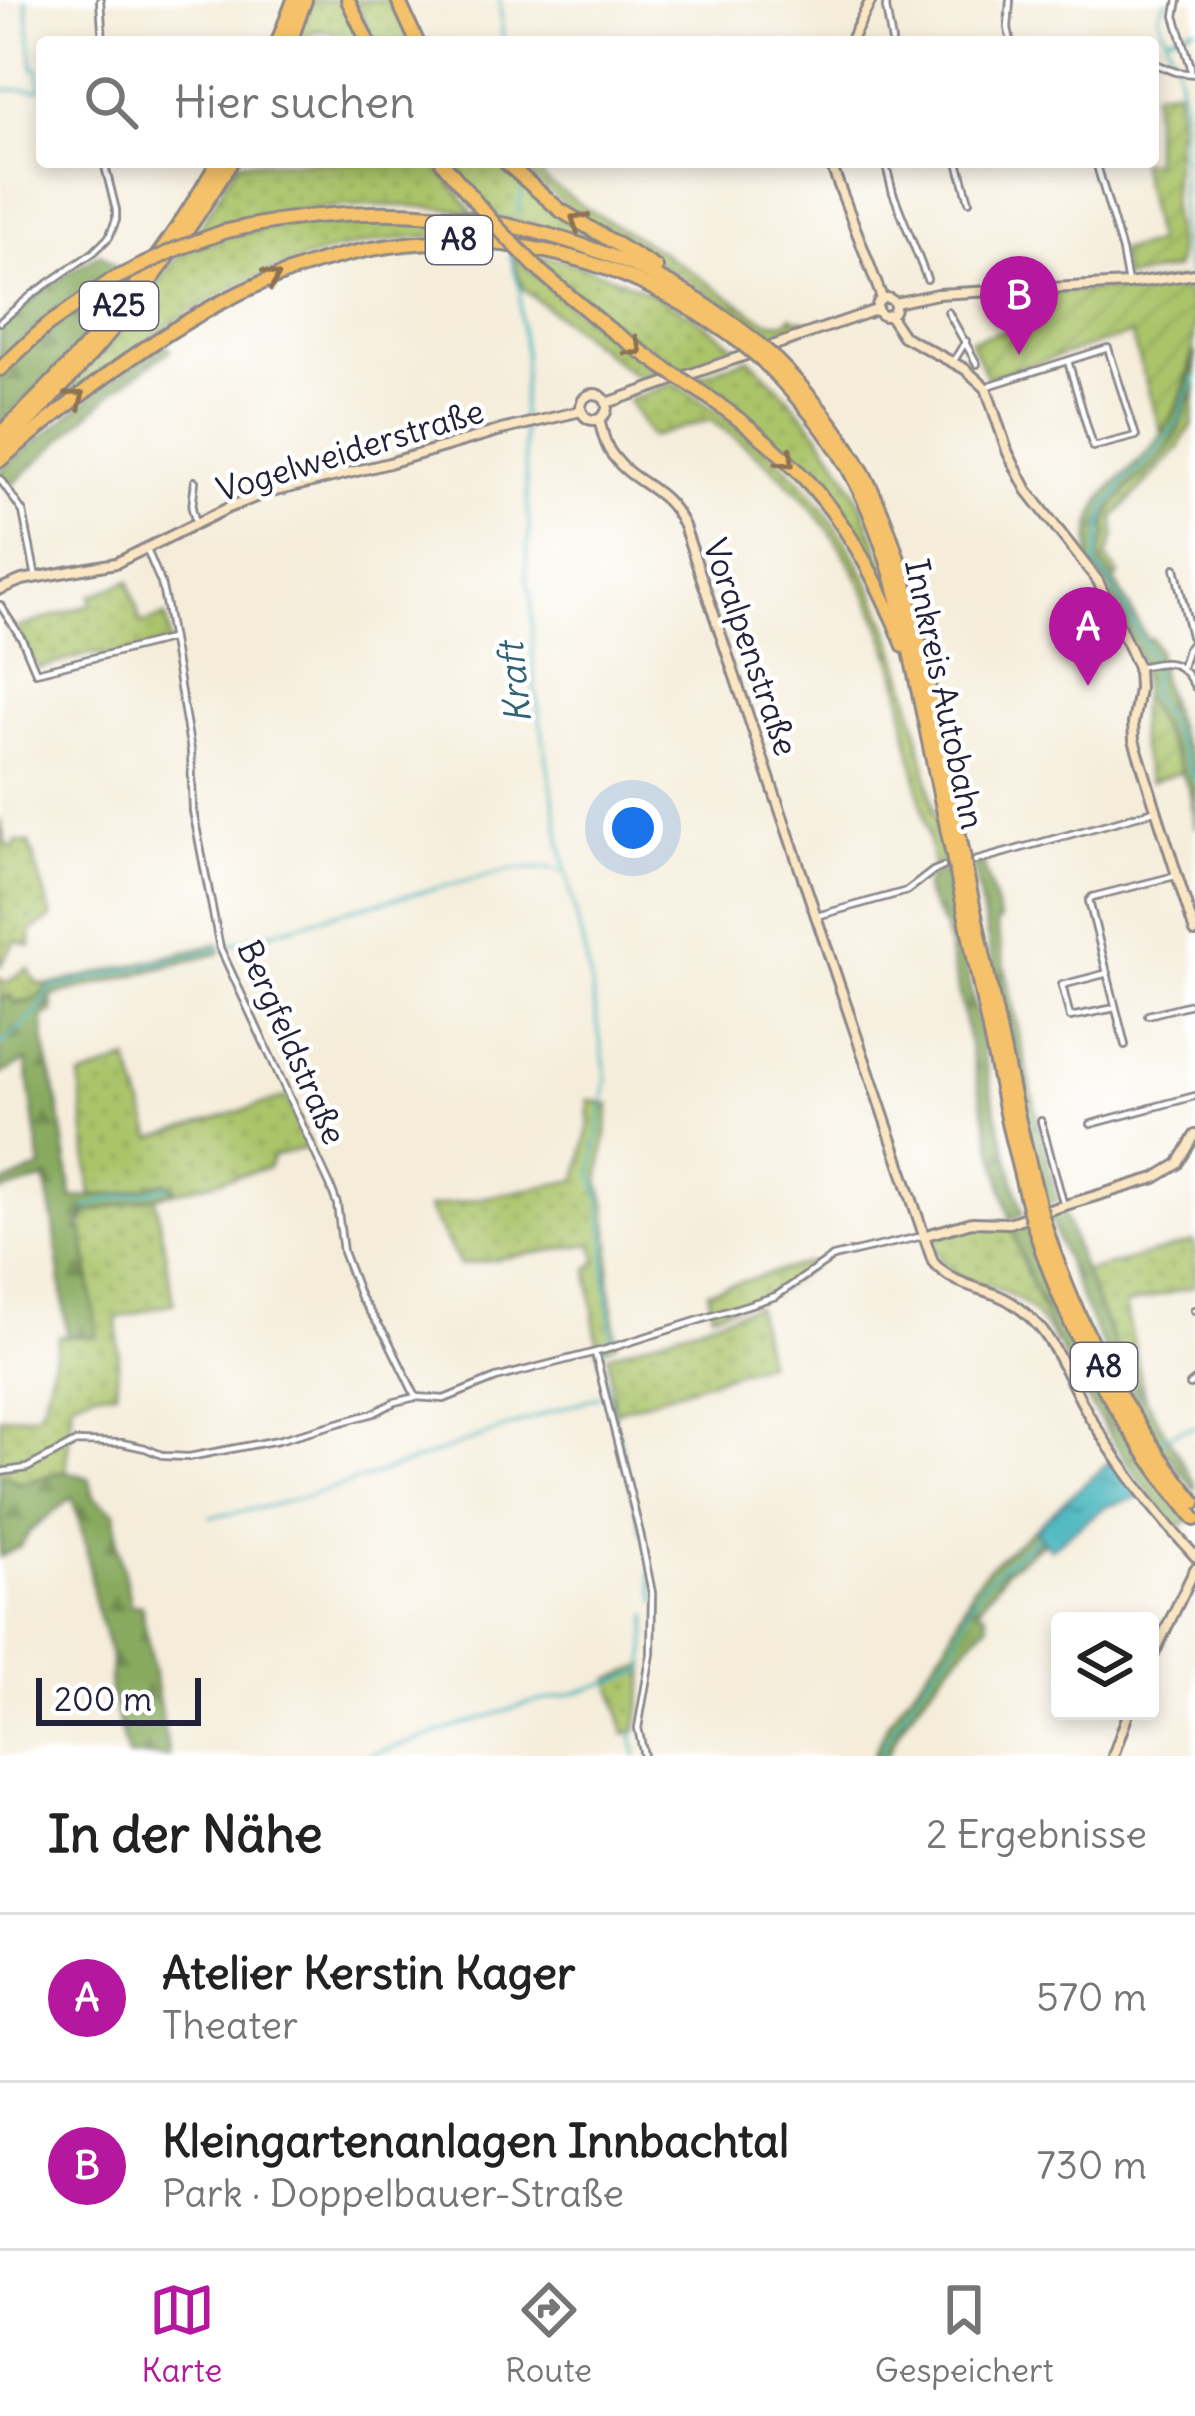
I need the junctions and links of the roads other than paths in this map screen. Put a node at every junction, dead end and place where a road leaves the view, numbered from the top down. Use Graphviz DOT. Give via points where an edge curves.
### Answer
graph roads {
  1 [pos="100,0"];
  2 [pos="294,0"];
  3 [pos="305,0"];
  4 [pos="348,0"];
  5 [pos="398,0"];
  6 [pos="871,0"];
  7 [pos="887,0"];
  8 [pos="1010,0"];
  9 [pos="1178,0"];
  10 [pos="103,36"];
  11 [pos="280,36"];
  12 [pos="292,36"];
  13 [pos="365,36"];
  14 [pos="414,36"];
  15 [pos="853,36"];
  16 [pos="891,36"];
  17 [pos="1010,36"];
  18 [pos="1159,65"];
  19 [pos="1193,74"];
  20 [pos="106,168"];
  21 [pos="214,168"];
  22 [pos="227,168"];
  23 [pos="447,168"];
  24 [pos="512,168"];
  25 [pos="832,168"];
  26 [pos="887,168"];
  27 [pos="960,168"];
  28 [pos="1098,168"];
  29 [pos="969,201"];
  30 [pos="1191,275"];
  31 [pos="928,280"];
  32 [pos="1128,284"];
  33 [pos="883,298"];
  34 [pos="700,301"];
  35 [pos="895,303"];
  36 [pos="877,310"];
  37 [pos="948,313"];
  38 [pos="889,315"];
  39 [pos="0,322"];
  40 [pos="966,341"];
  41 [pos="749,342"];
  42 [pos="767,358"];
  43 [pos="1068,361"];
  44 [pos="953,362"];
  45 [pos="977,364"];
  46 [pos="0,369"];
  47 [pos="986,388"];
  48 [pos="607,404"];
  49 [pos="581,411"];
  50 [pos="599,420"];
  51 [pos="0,434"];
  52 [pos="0,449"];
  53 [pos="0,460"];
  54 [pos="0,479"];
  55 [pos="195,481"];
  56 [pos="196,524"];
  57 [pos="147,550"];
  58 [pos="1175,568"];
  59 [pos="36,577"];
  60 [pos="0,589"];
  61 [pos="0,605"];
  62 [pos="170,639"];
  63 [pos="1194,641"];
  64 [pos="1138,667"];
  65 [pos="1181,667"];
  66 [pos="916,675"];
  67 [pos="1195,687"];
  68 [pos="1156,811"];
  69 [pos="959,864"];
  70 [pos="1175,876"];
  71 [pos="817,916"];
  72 [pos="1195,932"];
  73 [pos="1108,973"];
  74 [pos="1195,1003"];
  75 [pos="1114,1007"];
  76 [pos="1148,1015"];
  77 [pos="1125,1045"];
  78 [pos="1195,1096"];
  79 [pos="1041,1121"];
  80 [pos="1090,1124"];
  81 [pos="1195,1135"];
  82 [pos="1064,1206"];
  83 [pos="1036,1214"];
  84 [pos="923,1236"];
  85 [pos="600,1352"];
  86 [pos="416,1397"];
  87 [pos="0,1472"];
  88 [pos="1195,1502"];
  89 [pos="1195,1519"];
  90 [pos="1195,1556"];
  91 [pos="1195,1569"];
  92 [pos="1159,1643"];
  93 [pos="1126,1720"];
  94 [pos="644,1756"];
  95 [pos="1113,1756"];
  1 -- 10 [label="street"];
  2 -- 11 [label="highway"];
  3 -- 12 [label="highway"];
  4 -- 13 [label="highway"];
  5 -- 14 [label="highway"];
  6 -- 15 [label="street"];
  7 -- 16 [label="street"];
  8 -- 17 [label="street"];
  9 -- 19 [label="street"];
  18 -- 19 [label="street"];
  20 -- 39 [label="street" via="116,210 110,237"];
  21 -- 51 [label="highway, A25" via="110,317"];
  22 -- 52 [label="highway, A25" via="113,330"];
  23 -- 66 [label="highway, one-way, bridge" via="541,272 759,434 811,484 856,544"];
  34 -- 24 [label="highway, one-way" via="560,210"];
  25 -- 33 [label="street"];
  26 -- 31 [label="street"];
  27 -- 29 [label="street"];
  28 -- 32 [label="street"];
  30 -- 32 [label="street"];
  32 -- 35 [label="street"];
  33 -- 35 [label="street"];
  33 -- 36 [label="street"];
  34 -- 41 [label="highway, Innkreis Autobahn / A8"];
  34 -- 46 [label="highway, Innkreis Autobahn / A8, bridge" via="655,275 537,231 347,212 224,232 162,254 45,327"];
  35 -- 38 [label="street"];
  36 -- 38 [label="street"];
  36 -- 48 [label="street"];
  37 -- 40 [label="street"];
  38 -- 44 [label="street" via="903,336"];
  40 -- 44 [label="street"];
  40 -- 45 [label="street"];
  41 -- 42 [label="highway, Innkreis Autobahn / A8, bridge"];
  53 -- 41 [label="highway, Innkreis Autobahn / A8, one-way" via="163,336 311,263 389,244 467,240 544,250 613,269"];
  42 -- 66 [label="highway, Innkreis Autobahn / A8" via="862,494 892,569"];
  42 -- 69 [label="highway, Innkreis Autobahn / A8" via="846,444 895,546"];
  43 -- 43 [label="street" via="1108,348 1136,436 1093,447"];
  43 -- 47 [label="street"];
  44 -- 47 [label="street"];
  47 -- 64 [label="street" via="1027,490 1098,580"];
  48 -- 49 [label="street" via="590,394"];
  48 -- 50 [label="street"];
  49 -- 50 [label="street"];
  49 -- 56 [label="street, Vogelweiderstraße" via="262,494"];
  50 -- 71 [label="street, Voralpenstraße" via="615,459 667,499 684,526"];
  54 -- 59 [label="street" via="23,512"];
  55 -- 56 [label="street"];
  56 -- 57 [label="street, Vogelweiderstraße"];
  57 -- 59 [label="street, Vogelweiderstraße" via="95,569"];
  57 -- 62 [label="street, Bergfeldstraße"];
  58 -- 63 [label="street"];
  59 -- 60 [label="street, Vogelweiderstraße"];
  61 -- 62 [label="street" via="36,672"];
  62 -- 86 [label="street, Bergfeldstraße" via="220,948 330,1185 360,1297"];
  63 -- 65 [label="street"];
  64 -- 65 [label="street"];
  64 -- 68 [label="street" via="1134,740"];
  65 -- 67 [label="street"];
  66 -- 69 [label="highway, Innkreis Autobahn / A8"];
  68 -- 69 [label="street"];
  68 -- 70 [label="street"];
  69 -- 71 [label="street" via="933,871 907,892"];
  69 -- 83 [label="highway, Innkreis Autobahn / A8" via="1008,1123"];
  70 -- 72 [label="street"];
  70 -- 73 [label="street" via="1092,897"];
  71 -- 84 [label="street, Voralpenstraße"];
  73 -- 75 [label="street"];
  73 -- 75 [label="street" via="1062,985 1070,1017"];
  74 -- 76 [label="street"];
  75 -- 77 [label="street"];
  78 -- 80 [label="street"];
  79 -- 82 [label="street"];
  81 -- 82 [label="street" via="1170,1170"];
  82 -- 83 [label="street"];
  83 -- 84 [label="street"];
  83 -- 88 [label="highway, Innkreis Autobahn / A8" via="1108,1375"];
  83 -- 89 [label="highway, Innkreis Autobahn / A8" via="1057,1289 1098,1378"];
  84 -- 85 [label="street" via="833,1257 776,1296"];
  84 -- 90 [label="street, Voralpenstraße" via="940,1270 1018,1306 1046,1334 1109,1448"];
  85 -- 86 [label="street" via="443,1399"];
  85 -- 94 [label="street" via="652,1593 638,1728"];
  86 -- 87 [label="street" via="225,1451 164,1456 122,1443 76,1442 27,1468"];
  91 -- 92 [label="street"];
  93 -- 95 [label="street"];
}
